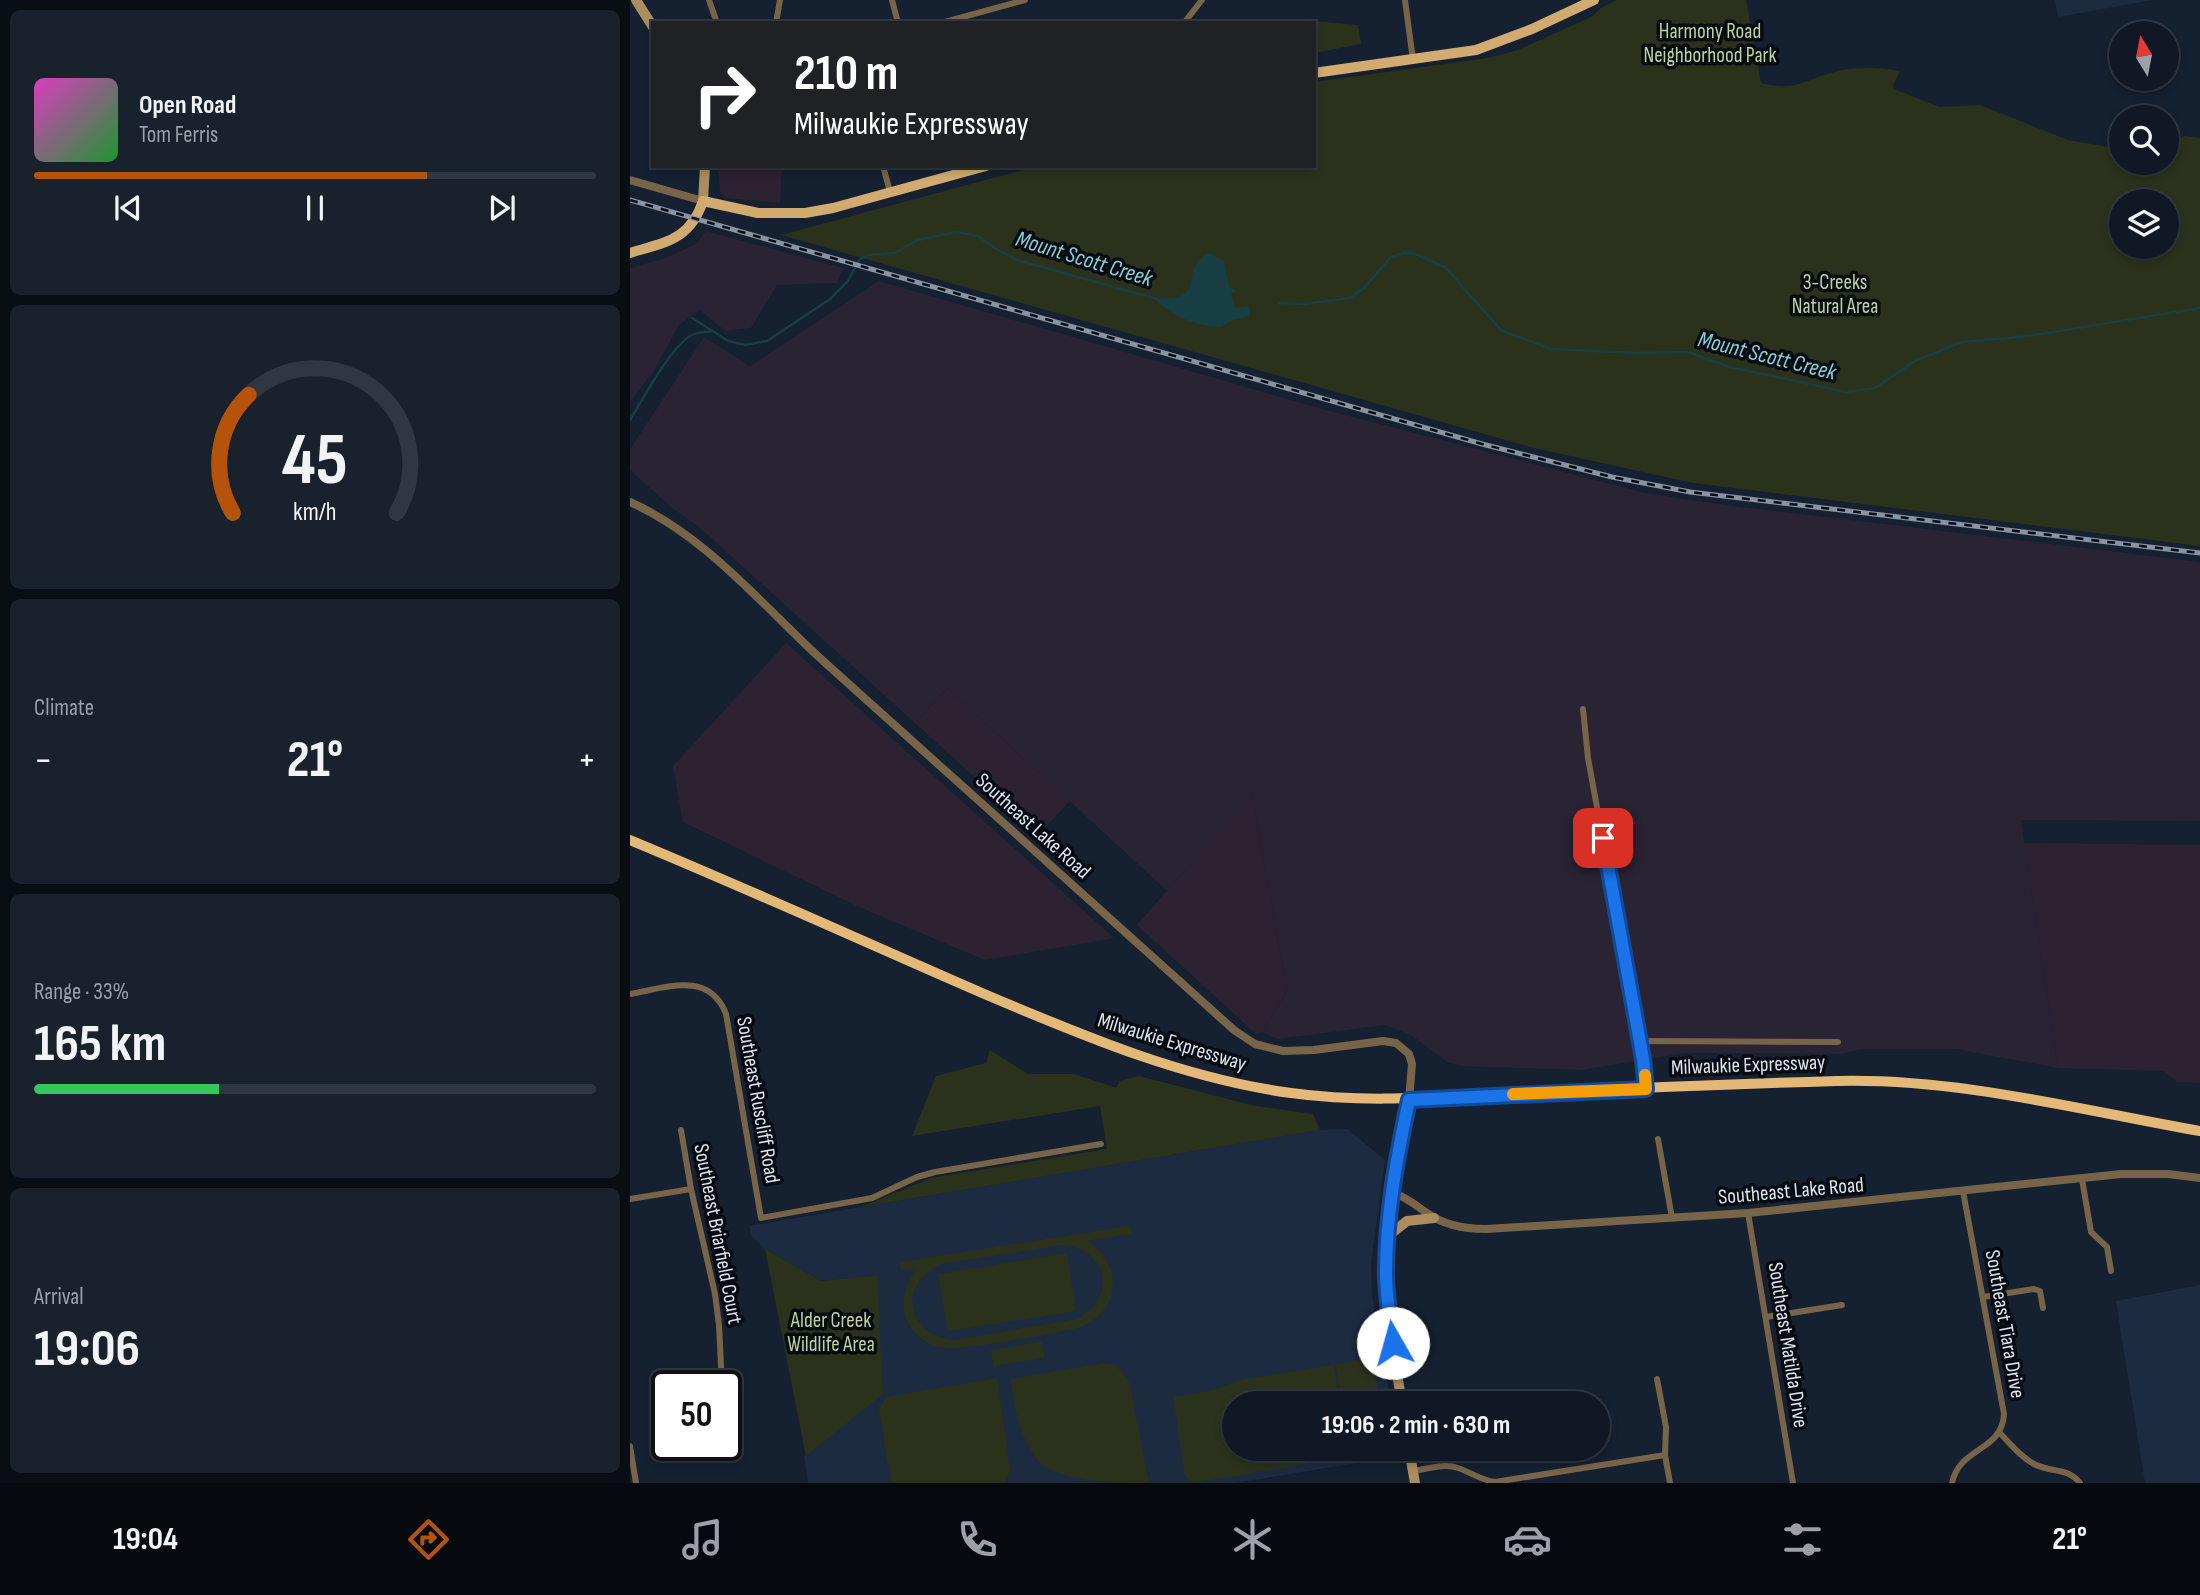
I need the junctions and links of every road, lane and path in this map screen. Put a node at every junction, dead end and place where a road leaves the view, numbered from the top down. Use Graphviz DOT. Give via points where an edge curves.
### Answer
graph roads {
  1 [pos="636,0"];
  2 [pos="709,0"];
  3 [pos="780,0"];
  4 [pos="892,0"];
  5 [pos="986,0"];
  6 [pos="1026,0"];
  7 [pos="1202,0"];
  8 [pos="1405,0"];
  9 [pos="1594,0"];
  10 [pos="988,10"];
  11 [pos="716,21"];
  12 [pos="776,21"];
  13 [pos="897,21"];
  14 [pos="948,21"];
  15 [pos="1186,21"];
  16 [pos="651,24"];
  17 [pos="1413,60"];
  18 [pos="1316,73"];
  19 [pos="705,168"];
  20 [pos="884,168"];
  21 [pos="979,168"];
  22 [pos="630,180"];
  23 [pos="890,192"];
  24 [pos="703,201"];
  25 [pos="630,253"];
  26 [pos="630,502"];
  27 [pos="1583,709"];
  28 [pos="630,840"];
  29 [pos="630,994"];
  30 [pos="1639,1041"];
  31 [pos="1838,1042"];
  32 [pos="1646,1089"];
  33 [pos="1409,1100"];
  34 [pos="681,1130"];
  35 [pos="2200,1131"];
  36 [pos="1658,1139"];
  37 [pos="1101,1144"];
  38 [pos="2082,1178"];
  39 [pos="2200,1178"];
  40 [pos="691,1189"];
  41 [pos="1963,1191"];
  42 [pos="1393,1193"];
  43 [pos="630,1199"];
  44 [pos="1748,1213"];
  45 [pos="1434,1218"];
  46 [pos="1672,1218"];
  47 [pos="1388,1237"];
  48 [pos="2111,1271"];
  49 [pos="1983,1297"];
  50 [pos="1842,1304"];
  51 [pos="2043,1308"];
  52 [pos="1766,1317"];
  53 [pos="721,1370"];
  54 [pos="1657,1379"];
  55 [pos="1400,1391"];
  56 [pos="2000,1433"];
  57 [pos="630,1446"];
  58 [pos="1665,1455"];
  59 [pos="1411,1461"];
  60 [pos="1413,1471"];
  61 [pos="636,1483"];
  62 [pos="1415,1483"];
  63 [pos="1670,1483"];
  64 [pos="1793,1483"];
  65 [pos="1952,1483"];
  66 [pos="2080,1483"];
  1 -- 16 [label="main road"];
  2 -- 11 [label="street"];
  3 -- 12 [label="street"];
  4 -- 13 [label="street"];
  5 -- 10 [label="street"];
  6 -- 10 [label="street"];
  7 -- 15 [label="street"];
  8 -- 17 [label="street"];
  9 -- 17 [label="main road" via="1495,44"];
  10 -- 14 [label="street"];
  17 -- 18 [label="main road"];
  19 -- 24 [label="main road"];
  20 -- 23 [label="street"];
  21 -- 23 [label="main road"];
  22 -- 24 [label="street"];
  23 -- 24 [label="main road" via="785,215"];
  24 -- 25 [label="main road" via="683,234"];
  26 -- 33 [label="street, Southeast Lake Road" via="678,528 708,553 1234,1030 1255,1044 1283,1051 1396,1043 1409,1054 1412,1064"];
  27 -- 30 [label="street"];
  28 -- 33 [label="highway, Milwaukie Expressway" via="1064,1028 1148,1058 1213,1079 1288,1093"];
  29 -- 37 [label="street, Southeast Ruscliff Road" via="695,985 722,1003 761,1218 872,1198 935,1172"];
  30 -- 31 [label="street"];
  30 -- 32 [label="street"];
  32 -- 33 [label="highway, Milwaukie Expressway"];
  32 -- 35 [label="highway, Milwaukie Expressway" via="1839,1081 1927,1085"];
  33 -- 42 [label="main road"];
  34 -- 40 [label="street, Southeast Briarfield Court"];
  36 -- 46 [label="street"];
  38 -- 39 [label="street, Southeast Lake Road" via="2139,1173"];
  38 -- 41 [label="street, Southeast Lake Road"];
  38 -- 48 [label="street" via="2091,1231 2107,1247"];
  40 -- 43 [label="street"];
  40 -- 53 [label="street, Southeast Briarfield Court" via="715,1294"];
  41 -- 44 [label="street, Southeast Lake Road"];
  41 -- 49 [label="street, Southeast Tiara Drive"];
  42 -- 45 [label="street, Southeast Lake Road" via="1405,1196"];
  42 -- 47 [label="main road"];
  44 -- 46 [label="street, Southeast Lake Road"];
  44 -- 52 [label="street, Southeast Matilda Drive"];
  45 -- 46 [label="street, Southeast Lake Road" via="1478,1229"];
  45 -- 47 [label="main road" via="1407,1221"];
  47 -- 55 [label="main road" via="1388,1300"];
  49 -- 51 [label="street" via="2034,1289 2040,1291"];
  49 -- 56 [label="street, Southeast Tiara Drive" via="2004,1414"];
  50 -- 52 [label="street"];
  52 -- 64 [label="street, Southeast Matilda Drive"];
  54 -- 58 [label="street" via="1666,1427"];
  56 -- 65 [label="street" via="1962,1461"];
  56 -- 66 [label="street" via="2031,1462 2067,1472"];
  57 -- 61 [label="street"];
  58 -- 60 [label="street" via="1495,1482 1451,1466"];
  58 -- 63 [label="street"];
  59 -- 60 [label="main road"];
  60 -- 62 [label="main road"];
}
